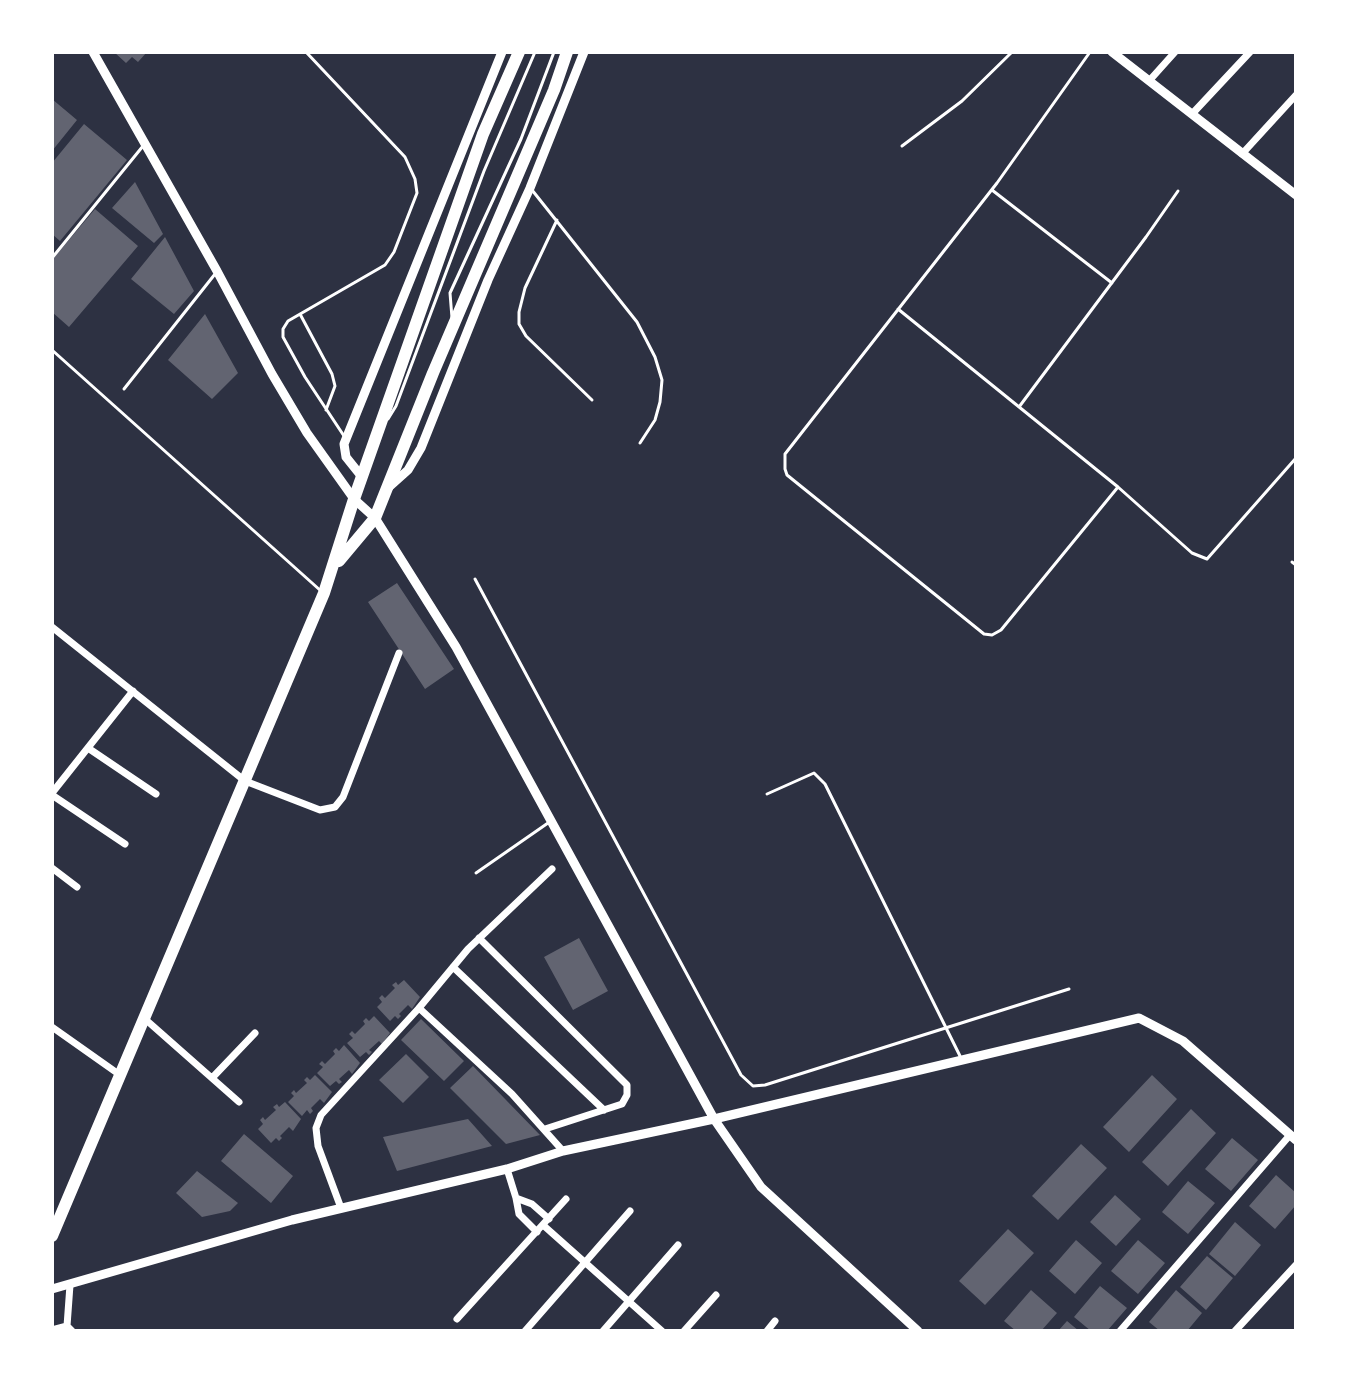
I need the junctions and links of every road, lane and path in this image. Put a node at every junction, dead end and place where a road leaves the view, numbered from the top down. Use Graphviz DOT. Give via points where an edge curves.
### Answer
graph roads {
  1 [pos="93,52"];
  2 [pos="306,52"];
  3 [pos="502,52"];
  4 [pos="519,52"];
  5 [pos="535,52"];
  6 [pos="554,52"];
  7 [pos="567,52"];
  8 [pos="584,52"];
  9 [pos="1012,52"];
  10 [pos="1090,52"];
  11 [pos="1112,52"];
  12 [pos="1175,52"];
  13 [pos="1250,52"];
  14 [pos="1149,81"];
  15 [pos="1296,95"];
  16 [pos="1192,114"];
  17 [pos="145,144"];
  18 [pos="902,146"];
  19 [pos="1242,154"];
  20 [pos="518,174"];
  21 [pos="530,188"];
  22 [pos="992,190"];
  23 [pos="1178,191"];
  24 [pos="1296,195"];
  25 [pos="557,220"];
  26 [pos="52,258"];
  27 [pos="217,271"];
  28 [pos="1112,283"];
  29 [pos="898,309"];
  30 [pos="300,314"];
  31 [pos="453,325"];
  32 [pos="52,350"];
  33 [pos="124,389"];
  34 [pos="592,400"];
  35 [pos="1019,407"];
  36 [pos="326,410"];
  37 [pos="379,427"];
  38 [pos="346,439"];
  39 [pos="640,443"];
  40 [pos="1296,458"];
  41 [pos="362,477"];
  42 [pos="389,487"];
  43 [pos="1118,487"];
  44 [pos="354,499"];
  45 [pos="375,518"];
  46 [pos="1292,562"];
  47 [pos="1296,565"];
  48 [pos="334,567"];
  49 [pos="475,579"];
  50 [pos="324,593"];
  51 [pos="52,627"];
  52 [pos="399,653"];
  53 [pos="133,691"];
  54 [pos="88,748"];
  55 [pos="245,781"];
  56 [pos="52,794"];
  57 [pos="156,794"];
  58 [pos="767,794"];
  59 [pos="551,821"];
  60 [pos="125,844"];
  61 [pos="52,868"];
  62 [pos="552,869"];
  63 [pos="476,873"];
  64 [pos="77,887"];
  65 [pos="479,938"];
  66 [pos="453,967"];
  67 [pos="1069,989"];
  68 [pos="419,1008"];
  69 [pos="145,1019"];
  70 [pos="52,1027"];
  71 [pos="946,1028"];
  72 [pos="255,1033"];
  73 [pos="962,1060"];
  74 [pos="120,1075"];
  75 [pos="212,1078"];
  76 [pos="239,1102"];
  77 [pos="604,1110"];
  78 [pos="714,1119"];
  79 [pos="545,1129"];
  80 [pos="1293,1138"];
  81 [pos="563,1151"];
  82 [pos="507,1169"];
  83 [pos="516,1198"];
  84 [pos="566,1199"];
  85 [pos="341,1208"];
  86 [pos="630,1211"];
  87 [pos="543,1225"];
  88 [pos="52,1236"];
  89 [pos="678,1245"];
  90 [pos="585,1262"];
  91 [pos="1296,1265"];
  92 [pos="70,1285"];
  93 [pos="52,1289"];
  94 [pos="716,1295"];
  95 [pos="629,1302"];
  96 [pos="457,1319"];
  97 [pos="775,1321"];
  98 [pos="69,1329"];
  99 [pos="52,1330"];
  100 [pos="525,1331"];
  101 [pos="603,1331"];
  102 [pos="662,1331"];
  103 [pos="684,1331"];
  104 [pos="767,1331"];
  105 [pos="918,1331"];
  106 [pos="1120,1331"];
  107 [pos="1235,1331"];
  1 -- 17 [label="street"];
  2 -- 30 [label="lane" via="405,157 417,193 385,265"];
  3 -- 38 [label="street"];
  4 -- 37 [label="highway" via="483,134"];
  5 -- 37 [label="lane" via="396,406"];
  6 -- 31 [label="lane" via="521,139 450,293"];
  7 -- 20 [label="highway"];
  8 -- 21 [label="street"];
  9 -- 18 [label="lane" via="962,101"];
  10 -- 22 [label="lane"];
  11 -- 14 [label="street"];
  12 -- 14 [label="street"];
  13 -- 16 [label="street"];
  14 -- 16 [label="street"];
  15 -- 19 [label="street"];
  16 -- 19 [label="street"];
  17 -- 26 [label="lane"];
  17 -- 27 [label="street"];
  19 -- 24 [label="street"];
  20 -- 21 [label="lane"];
  20 -- 31 [label="highway"];
  21 -- 25 [label="lane"];
  21 -- 42 [label="street" via="421,448"];
  22 -- 28 [label="lane"];
  22 -- 29 [label="lane"];
  23 -- 28 [label="lane"];
  25 -- 34 [label="lane" via="525,288 519,324"];
  25 -- 39 [label="lane" via="637,322 655,357 662,380 660,402"];
  27 -- 33 [label="lane"];
  27 -- 44 [label="street" via="307,433"];
  28 -- 35 [label="lane"];
  29 -- 35 [label="lane"];
  29 -- 43 [label="lane" via="785,454 787,475 984,634 992,635"];
  30 -- 36 [label="lane" via="332,374 335,386"];
  30 -- 36 [label="lane" via="288,321 283,337"];
  31 -- 42 [label="highway"];
  32 -- 50 [label="lane"];
  35 -- 43 [label="lane"];
  36 -- 38 [label="lane"];
  37 -- 41 [label="highway"];
  38 -- 41 [label="street" via="346,457"];
  40 -- 43 [label="lane" via="1207,559 1192,553"];
  41 -- 44 [label="highway"];
  42 -- 45 [label="highway"];
  44 -- 45 [label="street"];
  44 -- 48 [label="highway"];
  45 -- 48 [label="highway"];
  45 -- 59 [label="street" via="456,647"];
  46 -- 47 [label="lane"];
  48 -- 50 [label="highway"];
  49 -- 71 [label="lane" via="741,1075 753,1086 765,1085"];
  50 -- 55 [label="highway"];
  51 -- 53 [label="street"];
  52 -- 55 [label="street" via="335,807 320,810"];
  53 -- 54 [label="street"];
  53 -- 55 [label="street"];
  54 -- 56 [label="street"];
  54 -- 57 [label="street"];
  55 -- 69 [label="highway"];
  56 -- 60 [label="street"];
  58 -- 71 [label="lane" via="814,773 825,784"];
  59 -- 63 [label="lane"];
  59 -- 78 [label="street"];
  61 -- 64 [label="street"];
  62 -- 65 [label="street"];
  65 -- 66 [label="street"];
  65 -- 77 [label="street" via="627,1085 622,1104"];
  66 -- 68 [label="street"];
  66 -- 77 [label="street"];
  67 -- 71 [label="lane"];
  68 -- 79 [label="street"];
  68 -- 85 [label="street" via="321,1115 318,1146"];
  69 -- 74 [label="highway"];
  69 -- 75 [label="street"];
  70 -- 74 [label="street"];
  71 -- 73 [label="lane"];
  72 -- 75 [label="street"];
  73 -- 78 [label="street"];
  73 -- 80 [label="street" via="1139,1018 1183,1041"];
  74 -- 88 [label="highway"];
  75 -- 76 [label="street"];
  77 -- 79 [label="street"];
  78 -- 81 [label="street"];
  78 -- 105 [label="street" via="761,1187"];
  79 -- 81 [label="street"];
  80 -- 106 [label="street"];
  81 -- 82 [label="street"];
  82 -- 83 [label="street"];
  82 -- 85 [label="street"];
  83 -- 87 [label="street" via="532,1204"];
  83 -- 87 [label="street" via="519,1214"];
  84 -- 87 [label="street"];
  85 -- 92 [label="street"];
  86 -- 90 [label="street"];
  87 -- 90 [label="street"];
  87 -- 96 [label="street"];
  89 -- 95 [label="street"];
  90 -- 95 [label="street"];
  90 -- 100 [label="street"];
  91 -- 107 [label="street"];
  92 -- 93 [label="street"];
  92 -- 98 [label="street"];
  94 -- 103 [label="street"];
  95 -- 101 [label="street"];
  95 -- 102 [label="street"];
  97 -- 104 [label="street"];
  98 -- 99 [label="street"];
}
